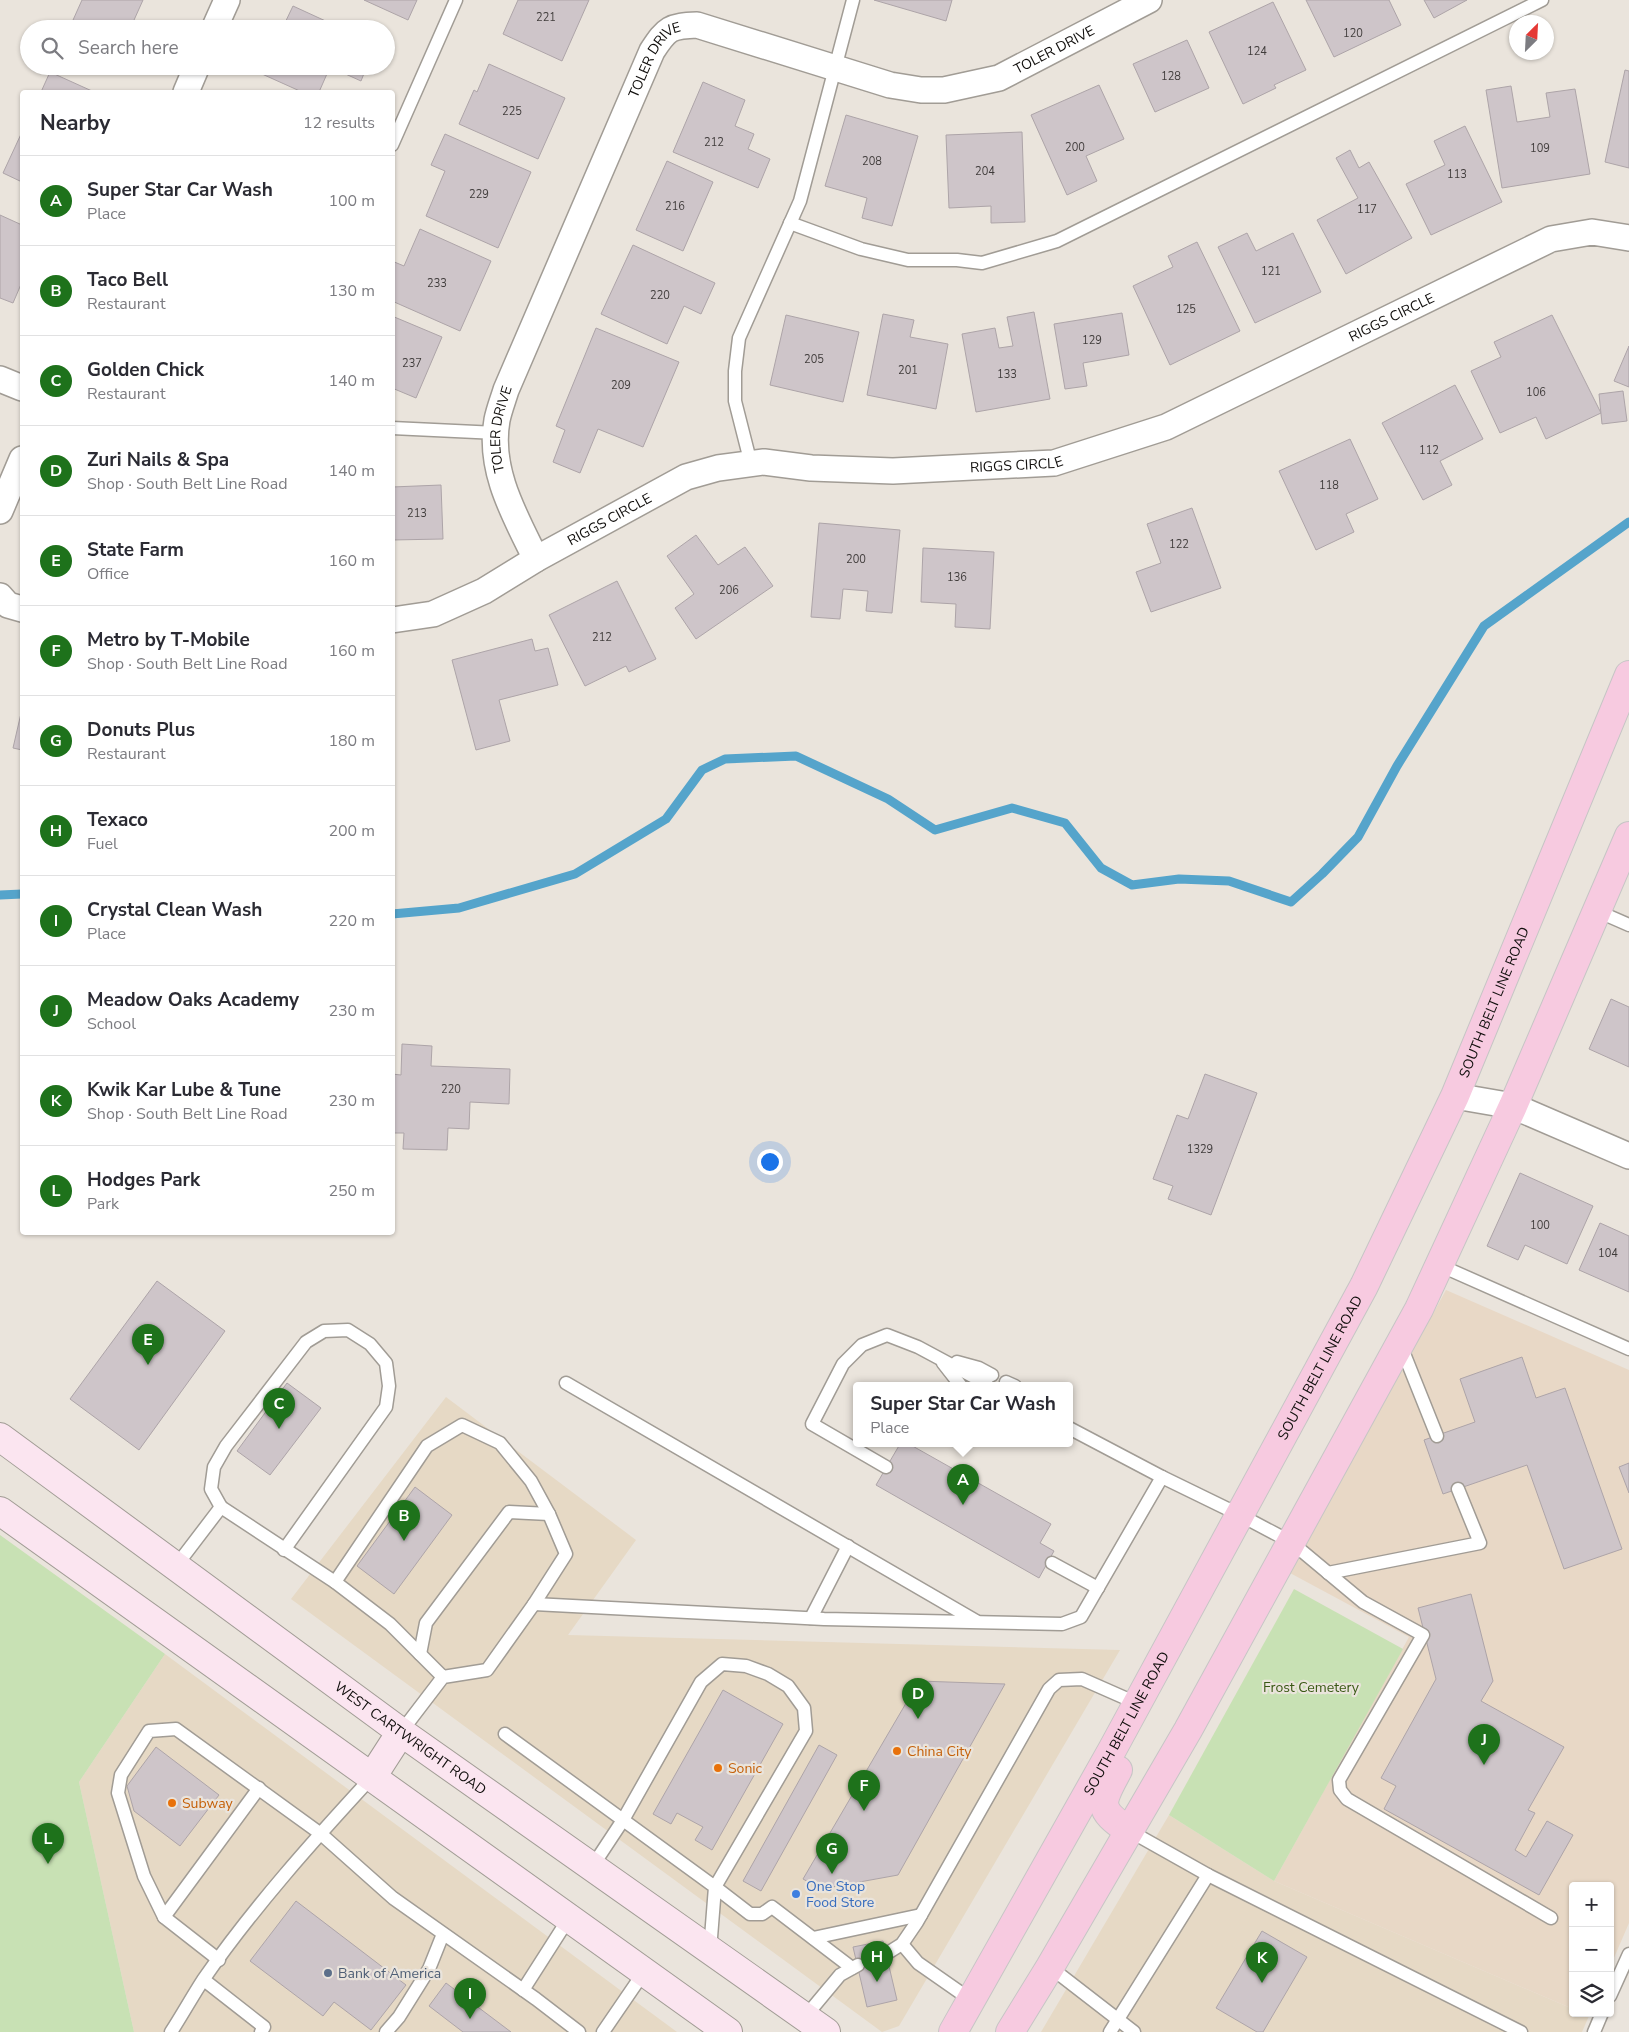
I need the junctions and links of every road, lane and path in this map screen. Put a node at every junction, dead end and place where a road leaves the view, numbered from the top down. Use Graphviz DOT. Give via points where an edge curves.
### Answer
graph roads {
  1 [pos="227,0"];
  2 [pos="456,0"];
  3 [pos="854,0"];
  4 [pos="1149,0"];
  5 [pos="1542,0"];
  6 [pos="218,20"];
  7 [pos="834,67"];
  8 [pos="193,75"];
  9 [pos="187,90"];
  10 [pos="395,138"];
  11 [pos="790,223"];
  12 [pos="1629,238"];
  13 [pos="0,379"];
  14 [pos="20,387"];
  15 [pos="395,428"];
  16 [pos="497,433"];
  17 [pos="20,464"];
  18 [pos="751,464"];
  19 [pos="0,511"];
  20 [pos="536,559"];
  21 [pos="0,596"];
  22 [pos="20,608"];
  23 [pos="395,620"];
  24 [pos="1629,675"];
  25 [pos="1624,702"];
  26 [pos="1629,836"];
  27 [pos="1597,911"];
  28 [pos="1629,925"];
  29 [pos="1455,1096"];
  30 [pos="1513,1106"];
  31 [pos="1629,1156"];
  32 [pos="1439,1265"];
  33 [pos="1400,1343"];
  34 [pos="1629,1349"];
  35 [pos="938,1358"];
  36 [pos="989,1379"];
  37 [pos="958,1382"];
  38 [pos="566,1383"];
  39 [pos="1073,1430"];
  40 [pos="1436,1436"];
  41 [pos="0,1437"];
  42 [pos="886,1467"];
  43 [pos="1162,1477"];
  44 [pos="1458,1489"];
  45 [pos="220,1507"];
  46 [pos="0,1511"];
  47 [pos="549,1514"];
  48 [pos="1240,1514"];
  49 [pos="1291,1542"];
  50 [pos="848,1546"];
  51 [pos="284,1550"];
  52 [pos="1052,1562"];
  53 [pos="176,1566"];
  54 [pos="1328,1573"];
  55 [pos="335,1582"];
  56 [pos="1098,1588"];
  57 [pos="534,1604"];
  58 [pos="811,1618"];
  59 [pos="978,1622"];
  60 [pos="420,1654"];
  61 [pos="443,1678"];
  62 [pos="1144,1706"];
  63 [pos="401,1732"];
  64 [pos="505,1734"];
  65 [pos="372,1777"];
  66 [pos="259,1788"];
  67 [pos="623,1820"];
  68 [pos="1128,1830"];
  69 [pos="321,1834"];
  70 [pos="592,1867"];
  71 [pos="1208,1874"];
  72 [pos="715,1887"];
  73 [pos="921,1915"];
  74 [pos="164,1917"];
  75 [pos="569,1918"];
  76 [pos="1551,1918"];
  77 [pos="443,1934"];
  78 [pos="813,1938"];
  79 [pos="902,1944"];
  80 [pos="710,1950"];
  81 [pos="886,1954"];
  82 [pos="1629,1954"];
  83 [pos="219,1960"];
  84 [pos="1050,1967"];
  85 [pos="644,1972"];
  86 [pos="204,1980"];
  87 [pos="1614,1987"];
  88 [pos="523,1990"];
  89 [pos="971,2000"];
  90 [pos="1600,2017"];
  91 [pos="1118,2020"];
  92 [pos="815,2025"];
  93 [pos="723,2031"];
  94 [pos="171,2032"];
  95 [pos="261,2032"];
  96 [pos="386,2032"];
  97 [pos="579,2032"];
  98 [pos="603,2032"];
  99 [pos="953,2032"];
  100 [pos="1010,2032"];
  101 [pos="1110,2032"];
  102 [pos="1134,2032"];
  103 [pos="1522,2032"];
  104 [pos="1594,2032"];
  1 -- 6 [label="street"];
  2 -- 10 [label="lane"];
  3 -- 7 [label="lane"];
  4 -- 7 [label="street, TOLER DRIVE" via="999,78 944,90 890,85"];
  5 -- 11 [label="lane" via="1057,241 1016,254 982,263 908,260 861,249"];
  7 -- 11 [label="lane" via="800,201"];
  7 -- 16 [label="street, TOLER DRIVE" via="697,25 680,25 664,32 652,51 506,390"];
  8 -- 9 [label="street"];
  11 -- 18 [label="lane" via="739,338 735,401"];
  12 -- 18 [label="street, RIGGS CIRCLE" via="1592,232 1551,239 1166,427 1054,463 894,470 810,468 764,462"];
  13 -- 14 [label="street"];
  15 -- 16 [label="lane"];
  16 -- 20 [label="street, TOLER DRIVE" via="496,455 505,498"];
  17 -- 19 [label="street"];
  18 -- 20 [label="street, RIGGS CIRCLE" via="718,468 686,477"];
  20 -- 23 [label="street, RIGGS CIRCLE" via="484,591 433,614"];
  21 -- 22 [label="street" via="8,605"];
  24 -- 25 [label="main road, SOUTH BELT LINE ROAD"];
  25 -- 29 [label="main road, SOUTH BELT LINE ROAD"];
  26 -- 27 [label="main road"];
  27 -- 28 [label="lane"];
  27 -- 30 [label="main road"];
  29 -- 30 [label="street"];
  29 -- 48 [label="main road, SOUTH BELT LINE ROAD" via="1364,1286"];
  30 -- 31 [label="street"];
  30 -- 32 [label="main road"];
  32 -- 33 [label="main road"];
  32 -- 34 [label="lane"];
  33 -- 40 [label="lane"];
  33 -- 49 [label="main road"];
  35 -- 36 [label="lane" via="979,1368"];
  35 -- 37 [label="lane"];
  35 -- 42 [label="lane" via="887,1335 862,1345 843,1364 812,1424"];
  38 -- 50 [label="lane"];
  39 -- 43 [label="lane"];
  41 -- 53 [label="main road, WEST CARTWRIGHT ROAD"];
  43 -- 48 [label="lane"];
  43 -- 56 [label="lane"];
  44 -- 54 [label="lane" via="1480,1543"];
  45 -- 51 [label="lane"];
  45 -- 51 [label="lane" via="211,1489 214,1467 226,1446 306,1342 324,1331 348,1330 370,1344 386,1363 389,1386 386,1407"];
  45 -- 53 [label="lane"];
  46 -- 65 [label="main road"];
  47 -- 55 [label="lane" via="532,1481 500,1443 462,1424 427,1446"];
  47 -- 57 [label="lane" via="566,1554"];
  47 -- 60 [label="lane" via="509,1512 426,1623"];
  48 -- 49 [label="lane"];
  48 -- 62 [label="main road, SOUTH BELT LINE ROAD" via="1163,1655 1157,1693"];
  49 -- 54 [label="lane"];
  49 -- 68 [label="main road" via="1188,1730"];
  50 -- 58 [label="lane"];
  50 -- 59 [label="lane"];
  51 -- 55 [label="lane"];
  52 -- 56 [label="lane"];
  53 -- 63 [label="main road, WEST CARTWRIGHT ROAD"];
  54 -- 76 [label="lane" via="1362,1602 1423,1635 1339,1780 1340,1790 1347,1799"];
  55 -- 60 [label="lane" via="390,1624"];
  56 -- 59 [label="lane" via="1081,1618 1062,1624"];
  57 -- 58 [label="lane"];
  57 -- 61 [label="lane" via="487,1670"];
  58 -- 59 [label="lane"];
  60 -- 61 [label="lane"];
  61 -- 63 [label="lane"];
  62 -- 68 [label="main road" via="1104,1796 1104,1808 1111,1819"];
  62 -- 73 [label="lane" via="1082,1679 1059,1680 1049,1689"];
  62 -- 89 [label="main road, SOUTH BELT LINE ROAD"];
  63 -- 65 [label="main road"];
  63 -- 70 [label="main road, WEST CARTWRIGHT ROAD"];
  64 -- 67 [label="lane"];
  65 -- 69 [label="lane"];
  65 -- 75 [label="main road"];
  66 -- 69 [label="lane"];
  66 -- 74 [label="lane"];
  66 -- 74 [label="lane" via="176,1729 148,1731 121,1775 118,1793 144,1876"];
  67 -- 70 [label="lane"];
  67 -- 72 [label="lane"];
  67 -- 72 [label="lane" via="701,1682 722,1664 746,1666 788,1686 804,1708 806,1730"];
  68 -- 71 [label="lane"];
  68 -- 84 [label="main road"];
  69 -- 77 [label="lane" via="393,1898"];
  69 -- 83 [label="lane"];
  70 -- 80 [label="main road, WEST CARTWRIGHT ROAD"];
  71 -- 91 [label="lane"];
  71 -- 103 [label="lane"];
  72 -- 78 [label="lane" via="750,1914 762,1914 772,1907"];
  72 -- 80 [label="lane"];
  73 -- 78 [label="lane"];
  73 -- 79 [label="lane"];
  74 -- 83 [label="lane"];
  75 -- 85 [label="main road"];
  75 -- 88 [label="lane"];
  77 -- 88 [label="lane"];
  77 -- 96 [label="lane" via="429,1970"];
  78 -- 92 [label="lane" via="855,1966 840,1975"];
  79 -- 81 [label="lane"];
  79 -- 89 [label="lane" via="918,1963"];
  80 -- 92 [label="main road, WEST CARTWRIGHT ROAD"];
  82 -- 87 [label="lane"];
  83 -- 86 [label="lane"];
  84 -- 91 [label="lane"];
  84 -- 100 [label="main road"];
  85 -- 93 [label="main road"];
  85 -- 98 [label="lane"];
  86 -- 94 [label="lane"];
  86 -- 95 [label="lane" via="264,2027"];
  88 -- 97 [label="lane"];
  89 -- 99 [label="main road, SOUTH BELT LINE ROAD"];
  90 -- 104 [label="lane"];
  91 -- 101 [label="lane"];
  91 -- 102 [label="lane"];
}
